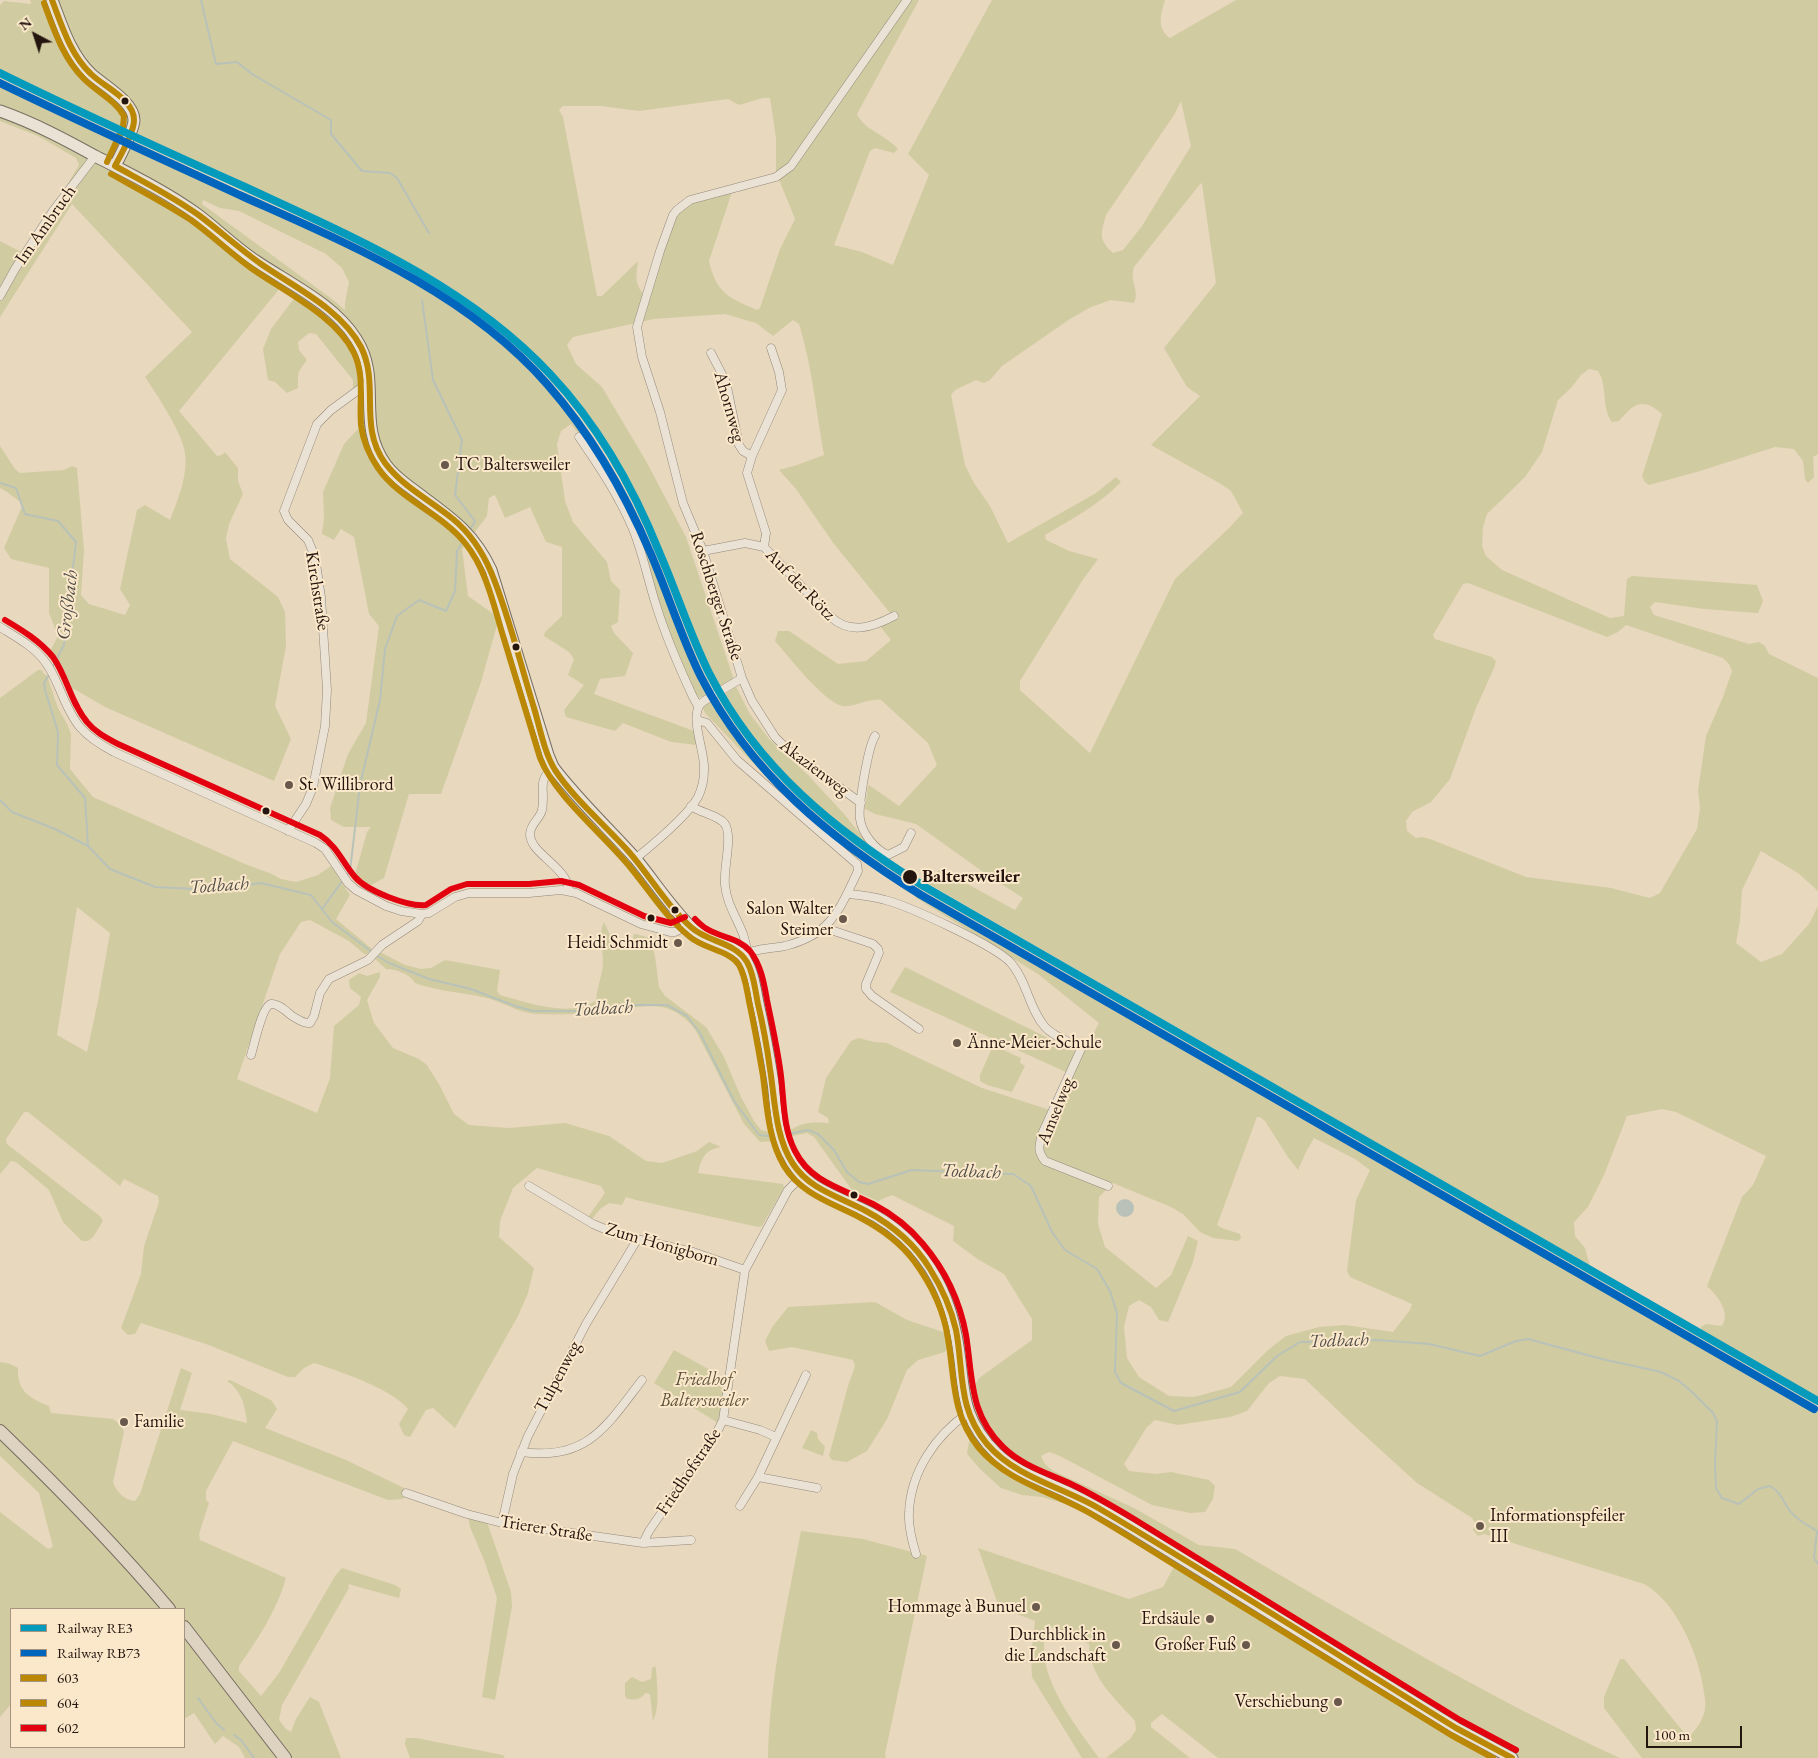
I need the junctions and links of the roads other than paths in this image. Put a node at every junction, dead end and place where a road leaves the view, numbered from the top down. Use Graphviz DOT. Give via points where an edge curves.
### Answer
graph roads {
  1 [pos="52,0"];
  2 [pos="907,0"];
  3 [pos="0,111"];
  4 [pos="95,156"];
  5 [pos="115,166"];
  6 [pos="0,296"];
  7 [pos="771,348"];
  8 [pos="711,353"];
  9 [pos="369,384"];
  10 [pos="578,438"];
  11 [pos="752,456"];
  12 [pos="764,547"];
  13 [pos="703,551"];
  14 [pos="894,616"];
  15 [pos="0,627"];
  16 [pos="742,678"];
  17 [pos="701,703"];
  18 [pos="697,720"];
  19 [pos="875,736"];
  20 [pos="553,767"];
  21 [pos="861,803"];
  22 [pos="691,806"];
  23 [pos="288,831"];
  24 [pos="911,833"];
  25 [pos="635,859"];
  26 [pos="569,891"];
  27 [pos="847,894"];
  28 [pos="422,914"];
  29 [pos="690,925"];
  30 [pos="826,926"];
  31 [pos="745,954"];
  32 [pos="918,1029"];
  33 [pos="251,1055"];
  34 [pos="802,1176"];
  35 [pos="529,1186"];
  36 [pos="1108,1186"];
  37 [pos="637,1240"];
  38 [pos="745,1270"];
  39 [pos="806,1375"];
  40 [pos="642,1380"];
  41 [pos="968,1413"];
  42 [pos="723,1420"];
  43 [pos="0,1431"];
  44 [pos="776,1437"];
  45 [pos="521,1452"];
  46 [pos="758,1477"];
  47 [pos="817,1488"];
  48 [pos="406,1493"];
  49 [pos="740,1506"];
  50 [pos="502,1523"];
  51 [pos="691,1540"];
  52 [pos="643,1543"];
  53 [pos="916,1554"];
  54 [pos="168,1608"];
  55 [pos="185,1628"];
  56 [pos="285,1758"];
  57 [pos="1512,1758"];
  1 -- 5 [label="main road" via="76,57 93,76 122,99 133,115 133,125"];
  2 -- 13 [label="street, Roschberger Straße" via="791,166 776,177 690,200 673,215 638,318 638,340 683,503"];
  3 -- 4 [label="main road"];
  4 -- 5 [label="main road"];
  4 -- 6 [label="street, Im Ambruch" via="53,211"];
  5 -- 9 [label="main road" via="197,214 255,260 342,320 358,341 367,364"];
  7 -- 11 [label="street, Ahornweg" via="782,390"];
  8 -- 11 [label="street, Ahornweg" via="726,382 739,445"];
  9 -- 20 [label="main road" via="372,439 386,466 466,531 480,548 491,570"];
  9 -- 23 [label="street, Kirchstraße" via="331,410 317,424 284,511 288,520 308,540 314,558 321,598 327,690 325,726 313,787"];
  10 -- 17 [label="street" via="604,474 632,527 668,641 693,697"];
  11 -- 12 [label="street, Ahornweg" via="747,473 766,533"];
  12 -- 13 [label="street, Auf der Rötz" via="745,543"];
  12 -- 14 [label="street, Auf der Rötz" via="839,624 868,626"];
  13 -- 16 [label="street, Roschberger Straße"];
  15 -- 23 [label="street" via="24,642 47,664 73,719 88,736 114,752"];
  16 -- 17 [label="street, Roschberger Straße"];
  16 -- 21 [label="street, Akazienweg" via="775,738"];
  17 -- 18 [label="street" via="696,710"];
  18 -- 22 [label="street" via="705,768 703,784"];
  18 -- 27 [label="street" via="706,723 737,760 857,864 858,871"];
  19 -- 21 [label="street, Akazienweg" via="869,749"];
  20 -- 25 [label="main road"];
  20 -- 26 [label="street" via="542,780 542,810 530,835 533,844 566,879"];
  21 -- 24 [label="street, Akazienweg" via="860,819 864,831 885,854 904,847"];
  22 -- 25 [label="street"];
  22 -- 31 [label="street" via="723,822 727,829 725,887 730,907 745,936"];
  23 -- 28 [label="street" via="325,848 356,890 386,906"];
  25 -- 29 [label="main road"];
  26 -- 28 [label="street" via="461,894"];
  26 -- 29 [label="street" via="641,924 670,932"];
  27 -- 30 [label="street"];
  27 -- 36 [label="street, Amselweg" via="904,906 989,948 1012,964 1044,1025 1054,1035 1081,1049 1042,1134 1038,1147 1041,1155 1045,1161"];
  28 -- 33 [label="street" via="418,921 377,949 363,964 329,979 320,993 310,1023 303,1023 278,1006 269,1004"];
  29 -- 31 [label="main road" via="703,937"];
  30 -- 31 [label="street" via="790,944"];
  30 -- 32 [label="street" via="873,944 878,949 866,989"];
  31 -- 34 [label="main road" via="766,1037 782,1143"];
  34 -- 38 [label="street, Friedhofstraße" via="788,1190"];
  34 -- 41 [label="main road" via="821,1191 883,1220 928,1264 953,1317"];
  35 -- 37 [label="street, Zum Honigborn" via="600,1227"];
  37 -- 38 [label="street, Zum Honigborn" via="693,1252"];
  37 -- 45 [label="street, Tulpenweg" via="586,1324"];
  38 -- 42 [label="street, Friedhofstraße"];
  39 -- 44 [label="street"];
  40 -- 45 [label="street" via="606,1426 588,1442 562,1452"];
  41 -- 53 [label="street" via="941,1435 926,1458 913,1488 908,1512"];
  41 -- 57 [label="main road" via="995,1452 1017,1469 1101,1510 1456,1728"];
  42 -- 44 [label="street"];
  42 -- 52 [label="street, Friedhofstraße"];
  43 -- 54 [label="highway" via="84,1514"];
  44 -- 46 [label="street"];
  45 -- 50 [label="street, Tulpenweg"];
  46 -- 47 [label="street"];
  46 -- 49 [label="street"];
  48 -- 50 [label="street, Trierer Straße"];
  50 -- 52 [label="street, Trierer Straße"];
  51 -- 52 [label="street, Trierer Straße"];
  55 -- 56 [label="highway"];
}
